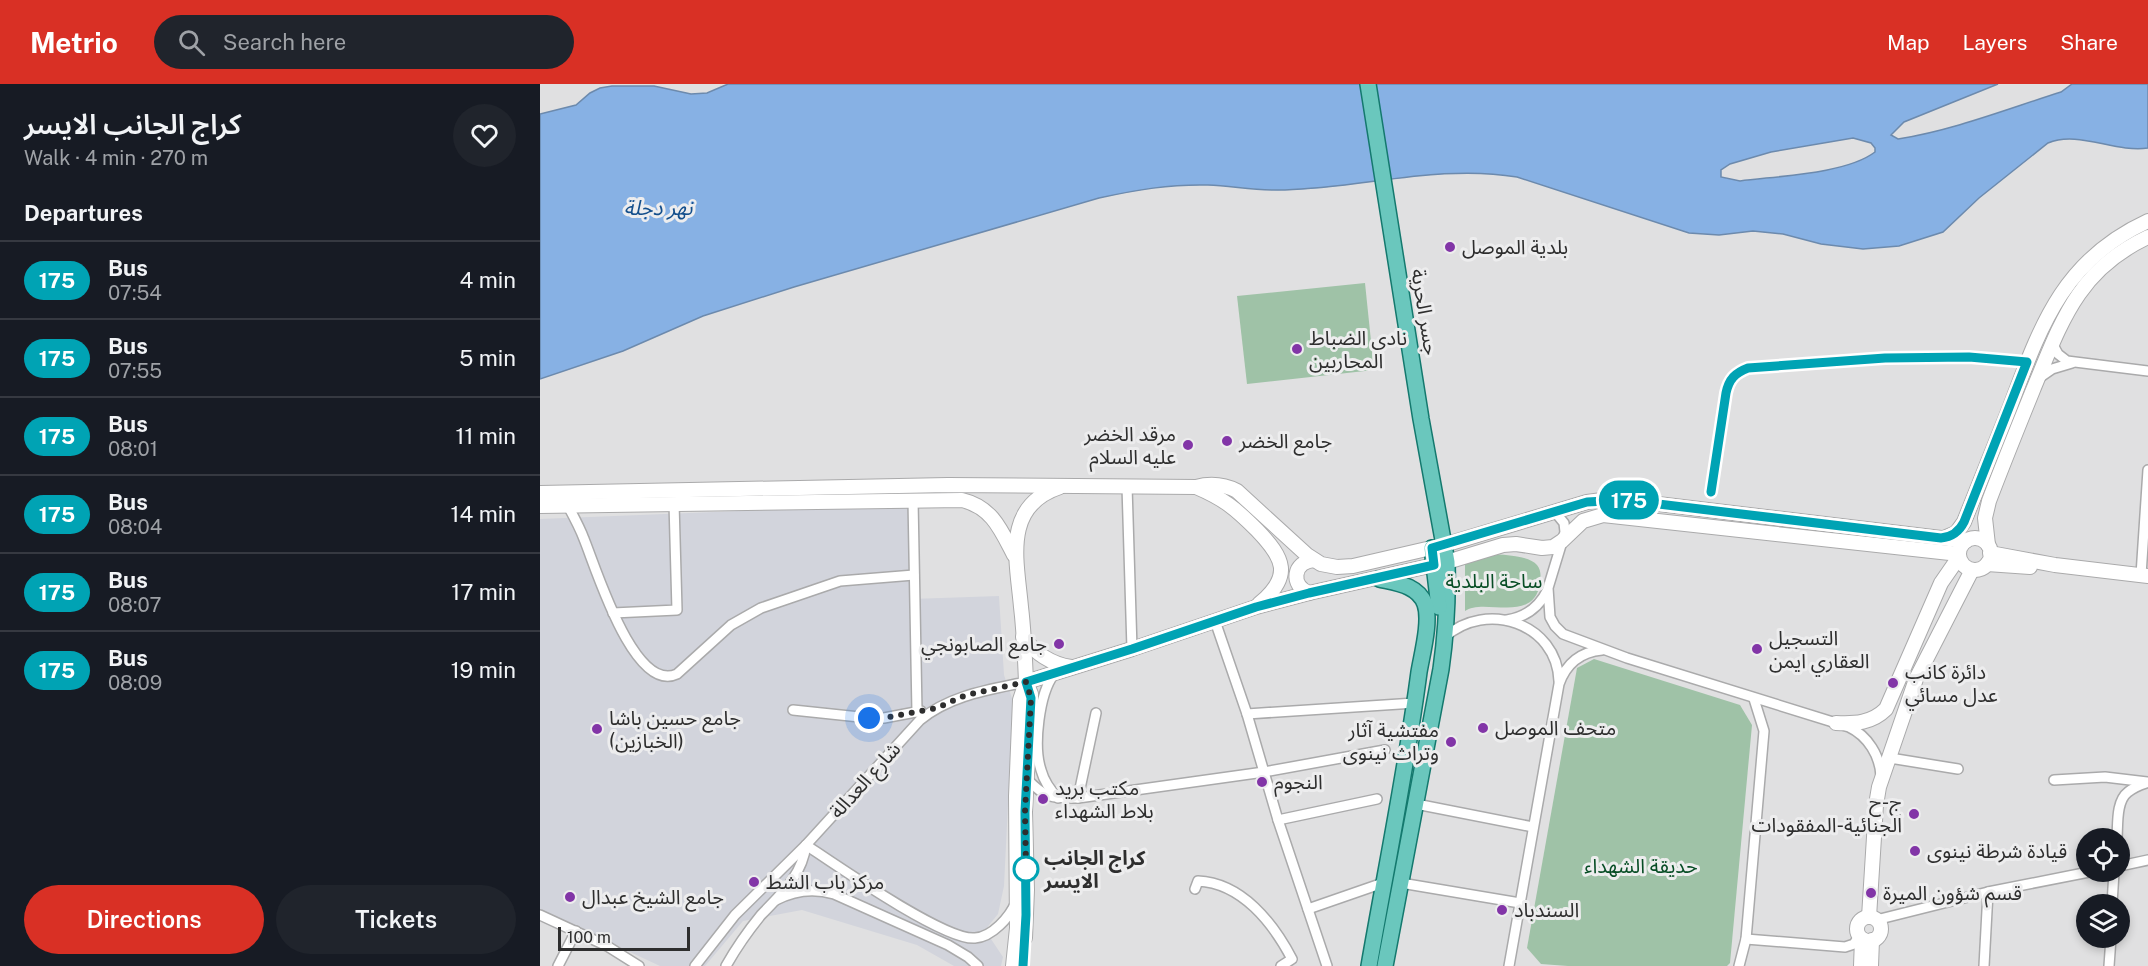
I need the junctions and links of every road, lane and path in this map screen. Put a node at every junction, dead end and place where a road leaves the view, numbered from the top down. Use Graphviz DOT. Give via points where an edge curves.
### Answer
graph roads {
  1 [pos="1368,84"];
  2 [pos="2148,221"];
  3 [pos="2148,237"];
  4 [pos="2049,315"];
  5 [pos="2062,321"];
  6 [pos="2052,343"];
  7 [pos="2027,362"];
  8 [pos="2072,363"];
  9 [pos="2148,371"];
  10 [pos="2038,379"];
  11 [pos="1991,454"];
  12 [pos="2005,459"];
  13 [pos="2148,470"];
  14 [pos="1065,485"];
  15 [pos="1127,486"];
  16 [pos="1196,487"];
  17 [pos="949,492"];
  18 [pos="1711,492"];
  19 [pos="540,493"];
  20 [pos="913,500"];
  21 [pos="674,503"];
  22 [pos="540,506"];
  23 [pos="568,506"];
  24 [pos="1555,512"];
  25 [pos="1941,538"];
  26 [pos="1562,541"];
  27 [pos="1438,547"];
  28 [pos="1961,551"];
  29 [pos="1988,554"];
  30 [pos="1016,557"];
  31 [pos="1314,560"];
  32 [pos="1441,564"];
  33 [pos="1972,570"];
  34 [pos="914,575"];
  35 [pos="2145,575"];
  36 [pos="1379,579"];
  37 [pos="1548,588"];
  38 [pos="1309,593"];
  39 [pos="1256,607"];
  40 [pos="613,613"];
  41 [pos="1215,621"];
  42 [pos="1504,621"];
  43 [pos="1446,630"];
  44 [pos="1023,637"];
  45 [pos="1132,649"];
  46 [pos="1603,650"];
  47 [pos="1073,667"];
  48 [pos="1055,673"];
  49 [pos="1026,682"];
  50 [pos="1559,684"];
  51 [pos="1754,699"];
  52 [pos="1415,703"];
  53 [pos="937,708"];
  54 [pos="793,710"];
  55 [pos="917,712"];
  56 [pos="1096,713"];
  57 [pos="1247,714"];
  58 [pos="1836,723"];
  59 [pos="1385,750"];
  60 [pos="1890,758"];
  61 [pos="1958,769"];
  62 [pos="1264,772"];
  63 [pos="1027,778"];
  64 [pos="2054,780"];
  65 [pos="2147,782"];
  66 [pos="1879,787"];
  67 [pos="1058,798"];
  68 [pos="1078,798"];
  69 [pos="1377,799"];
  70 [pos="1416,804"];
  71 [pos="1278,820"];
  72 [pos="1533,828"];
  73 [pos="2118,828"];
  74 [pos="806,845"];
  75 [pos="2148,860"];
  76 [pos="2130,864"];
  77 [pos="2076,875"];
  78 [pos="1383,883"];
  79 [pos="1401,883"];
  80 [pos="1194,889"];
  81 [pos="1988,892"];
  82 [pos="1017,894"];
  83 [pos="776,900"];
  84 [pos="1520,903"];
  85 [pos="1308,909"];
  86 [pos="540,915"];
  87 [pos="1873,918"];
  88 [pos="576,932"];
  89 [pos="1865,938"];
  90 [pos="1746,939"];
  91 [pos="2110,948"];
  92 [pos="558,966"];
  93 [pos="639,966"];
  94 [pos="695,966"];
  95 [pos="726,966"];
  96 [pos="978,966"];
  97 [pos="1013,966"];
  98 [pos="1023,966"];
  99 [pos="1281,966"];
  100 [pos="1327,966"];
  101 [pos="1369,966"];
  102 [pos="1385,966"];
  103 [pos="1509,966"];
  104 [pos="1739,966"];
  105 [pos="1861,966"];
  106 [pos="1871,966"];
  107 [pos="1984,966"];
  108 [pos="2109,966"];
  1 -- 27 [label="main road, جسر الحرية"];
  2 -- 4 [label="main road" via="2096,253 2066,285"];
  3 -- 5 [label="main road" via="2123,250 2090,279"];
  4 -- 5 [label="main road"];
  4 -- 7 [label="main road"];
  5 -- 6 [label="main road"];
  6 -- 8 [label="street" via="2058,354"];
  6 -- 10 [label="main road"];
  7 -- 11 [label="main road"];
  7 -- 18 [label="street" via="1969,357 1885,358 1748,368 1738,372 1728,383"];
  8 -- 9 [label="street"];
  8 -- 10 [label="street" via="2052,369"];
  10 -- 12 [label="main road"];
  11 -- 12 [label="main road"];
  11 -- 25 [label="main road" via="1961,527 1951,536"];
  12 -- 29 [label="main road" via="1986,512"];
  13 -- 35 [label="street"];
  14 -- 15 [label="main road"];
  14 -- 17 [label="main road"];
  14 -- 30 [label="main road" via="1043,495 1026,512 1017,533"];
  15 -- 16 [label="main road"];
  15 -- 45 [label="street"];
  16 -- 31 [label="main road" via="1221,485 1237,491"];
  16 -- 39 [label="main road" via="1237,510 1277,554 1281,569 1278,584"];
  17 -- 19 [label="main road"];
  17 -- 20 [label="main road"];
  17 -- 30 [label="main road" via="986,510"];
  20 -- 21 [label="main road"];
  20 -- 34 [label="street"];
  21 -- 23 [label="main road"];
  21 -- 40 [label="street" via="677,610"];
  22 -- 23 [label="main road"];
  23 -- 40 [label="street"];
  24 -- 25 [label="main road" via="1595,500 1617,499"];
  24 -- 26 [label="street" via="1564,523"];
  24 -- 27 [label="main road"];
  25 -- 28 [label="main road"];
  26 -- 28 [label="main road" via="1583,521 1610,514"];
  26 -- 32 [label="main road" via="1547,548 1503,545"];
  26 -- 37 [label="street"];
  27 -- 31 [label="main road" via="1345,567"];
  27 -- 32 [label="main road, جسر الحرية"];
  28 -- 29 [label="main road" via="1977,538"];
  28 -- 33 [label="main road" via="1965,567"];
  28 -- 58 [label="main road" via="1941,583 1886,709 1870,720"];
  29 -- 33 [label="main road" via="1980,569"];
  29 -- 35 [label="main road" via="2045,568 2055,565"];
  30 -- 44 [label="main road"];
  31 -- 38 [label="main road" via="1303,563 1296,572 1297,582"];
  32 -- 36 [label="main road"];
  32 -- 43 [label="main road, جسر الحرية" via="1440,613"];
  33 -- 60 [label="main road" via="1916,679"];
  34 -- 40 [label="street" via="840,581 761,608 731,625 670,678 656,674 643,663"];
  34 -- 55 [label="street"];
  36 -- 38 [label="main road"];
  36 -- 52 [label="main road" via="1410,587 1425,605 1427,617"];
  37 -- 42 [label="street" via="1531,611"];
  37 -- 46 [label="street" via="1550,617 1559,630"];
  38 -- 39 [label="main road"];
  39 -- 41 [label="main road"];
  41 -- 45 [label="main road"];
  41 -- 57 [label="street"];
  42 -- 43 [label="street" via="1478,620"];
  42 -- 50 [label="street" via="1527,627 1545,641 1556,662"];
  43 -- 70 [label="main road"];
  44 -- 47 [label="main road" via="1045,658"];
  44 -- 49 [label="main road"];
  45 -- 47 [label="main road"];
  46 -- 50 [label="street" via="1586,653 1572,662"];
  46 -- 51 [label="street"];
  47 -- 48 [label="main road"];
  48 -- 49 [label="main road"];
  48 -- 67 [label="street" via="1042,697 1038,754 1044,778"];
  49 -- 53 [label="street, شارع العدالة" via="966,695"];
  49 -- 63 [label="main road" via="1031,698"];
  49 -- 82 [label="main road" via="1020,700"];
  50 -- 72 [label="street"];
  51 -- 58 [label="street"];
  51 -- 90 [label="street" via="1764,731"];
  52 -- 57 [label="street"];
  52 -- 78 [label="main road"];
  53 -- 55 [label="street"];
  53 -- 74 [label="street, شارع العدالة" via="912,728"];
  54 -- 55 [label="street" via="869,718"];
  56 -- 68 [label="street"];
  57 -- 62 [label="street"];
  58 -- 66 [label="street" via="1859,733 1871,745 1880,768"];
  59 -- 62 [label="street"];
  60 -- 61 [label="street"];
  60 -- 66 [label="main road"];
  62 -- 68 [label="street"];
  62 -- 71 [label="street"];
  63 -- 67 [label="street" via="1042,794"];
  63 -- 98 [label="main road"];
  64 -- 65 [label="street" via="2105,777"];
  65 -- 73 [label="street" via="2123,798"];
  66 -- 87 [label="main road"];
  67 -- 68 [label="street"];
  69 -- 71 [label="street"];
  70 -- 72 [label="street"];
  70 -- 79 [label="main road"];
  71 -- 85 [label="street"];
  72 -- 84 [label="street"];
  74 -- 82 [label="street" via="890,899 962,937 981,937 998,926 1012,910"];
  74 -- 83 [label="street" via="798,872"];
  74 -- 94 [label="street, شارع العدالة" via="735,915"];
  75 -- 76 [label="street"];
  77 -- 81 [label="street"];
  78 -- 85 [label="street"];
  78 -- 101 [label="main road"];
  79 -- 84 [label="street"];
  79 -- 102 [label="main road"];
  80 -- 99 [label="street" via="1198,881 1212,882 1253,905 1274,927 1292,959"];
  81 -- 87 [label="street"];
  81 -- 107 [label="street"];
  82 -- 97 [label="main road"];
  83 -- 95 [label="street" via="751,927"];
  83 -- 96 [label="street" via="800,891 834,894 948,945"];
  84 -- 103 [label="street"];
  85 -- 100 [label="street"];
  86 -- 88 [label="street"];
  87 -- 89 [label="main road" via="1880,931 1876,938"];
  87 -- 89 [label="main road" via="1863,918 1858,923 1857,930"];
  88 -- 92 [label="street"];
  88 -- 93 [label="street"];
  89 -- 90 [label="street" via="1845,947"];
  89 -- 105 [label="main road"];
  89 -- 106 [label="main road"];
  90 -- 104 [label="street"];
  91 -- 108 [label="street"];
}
